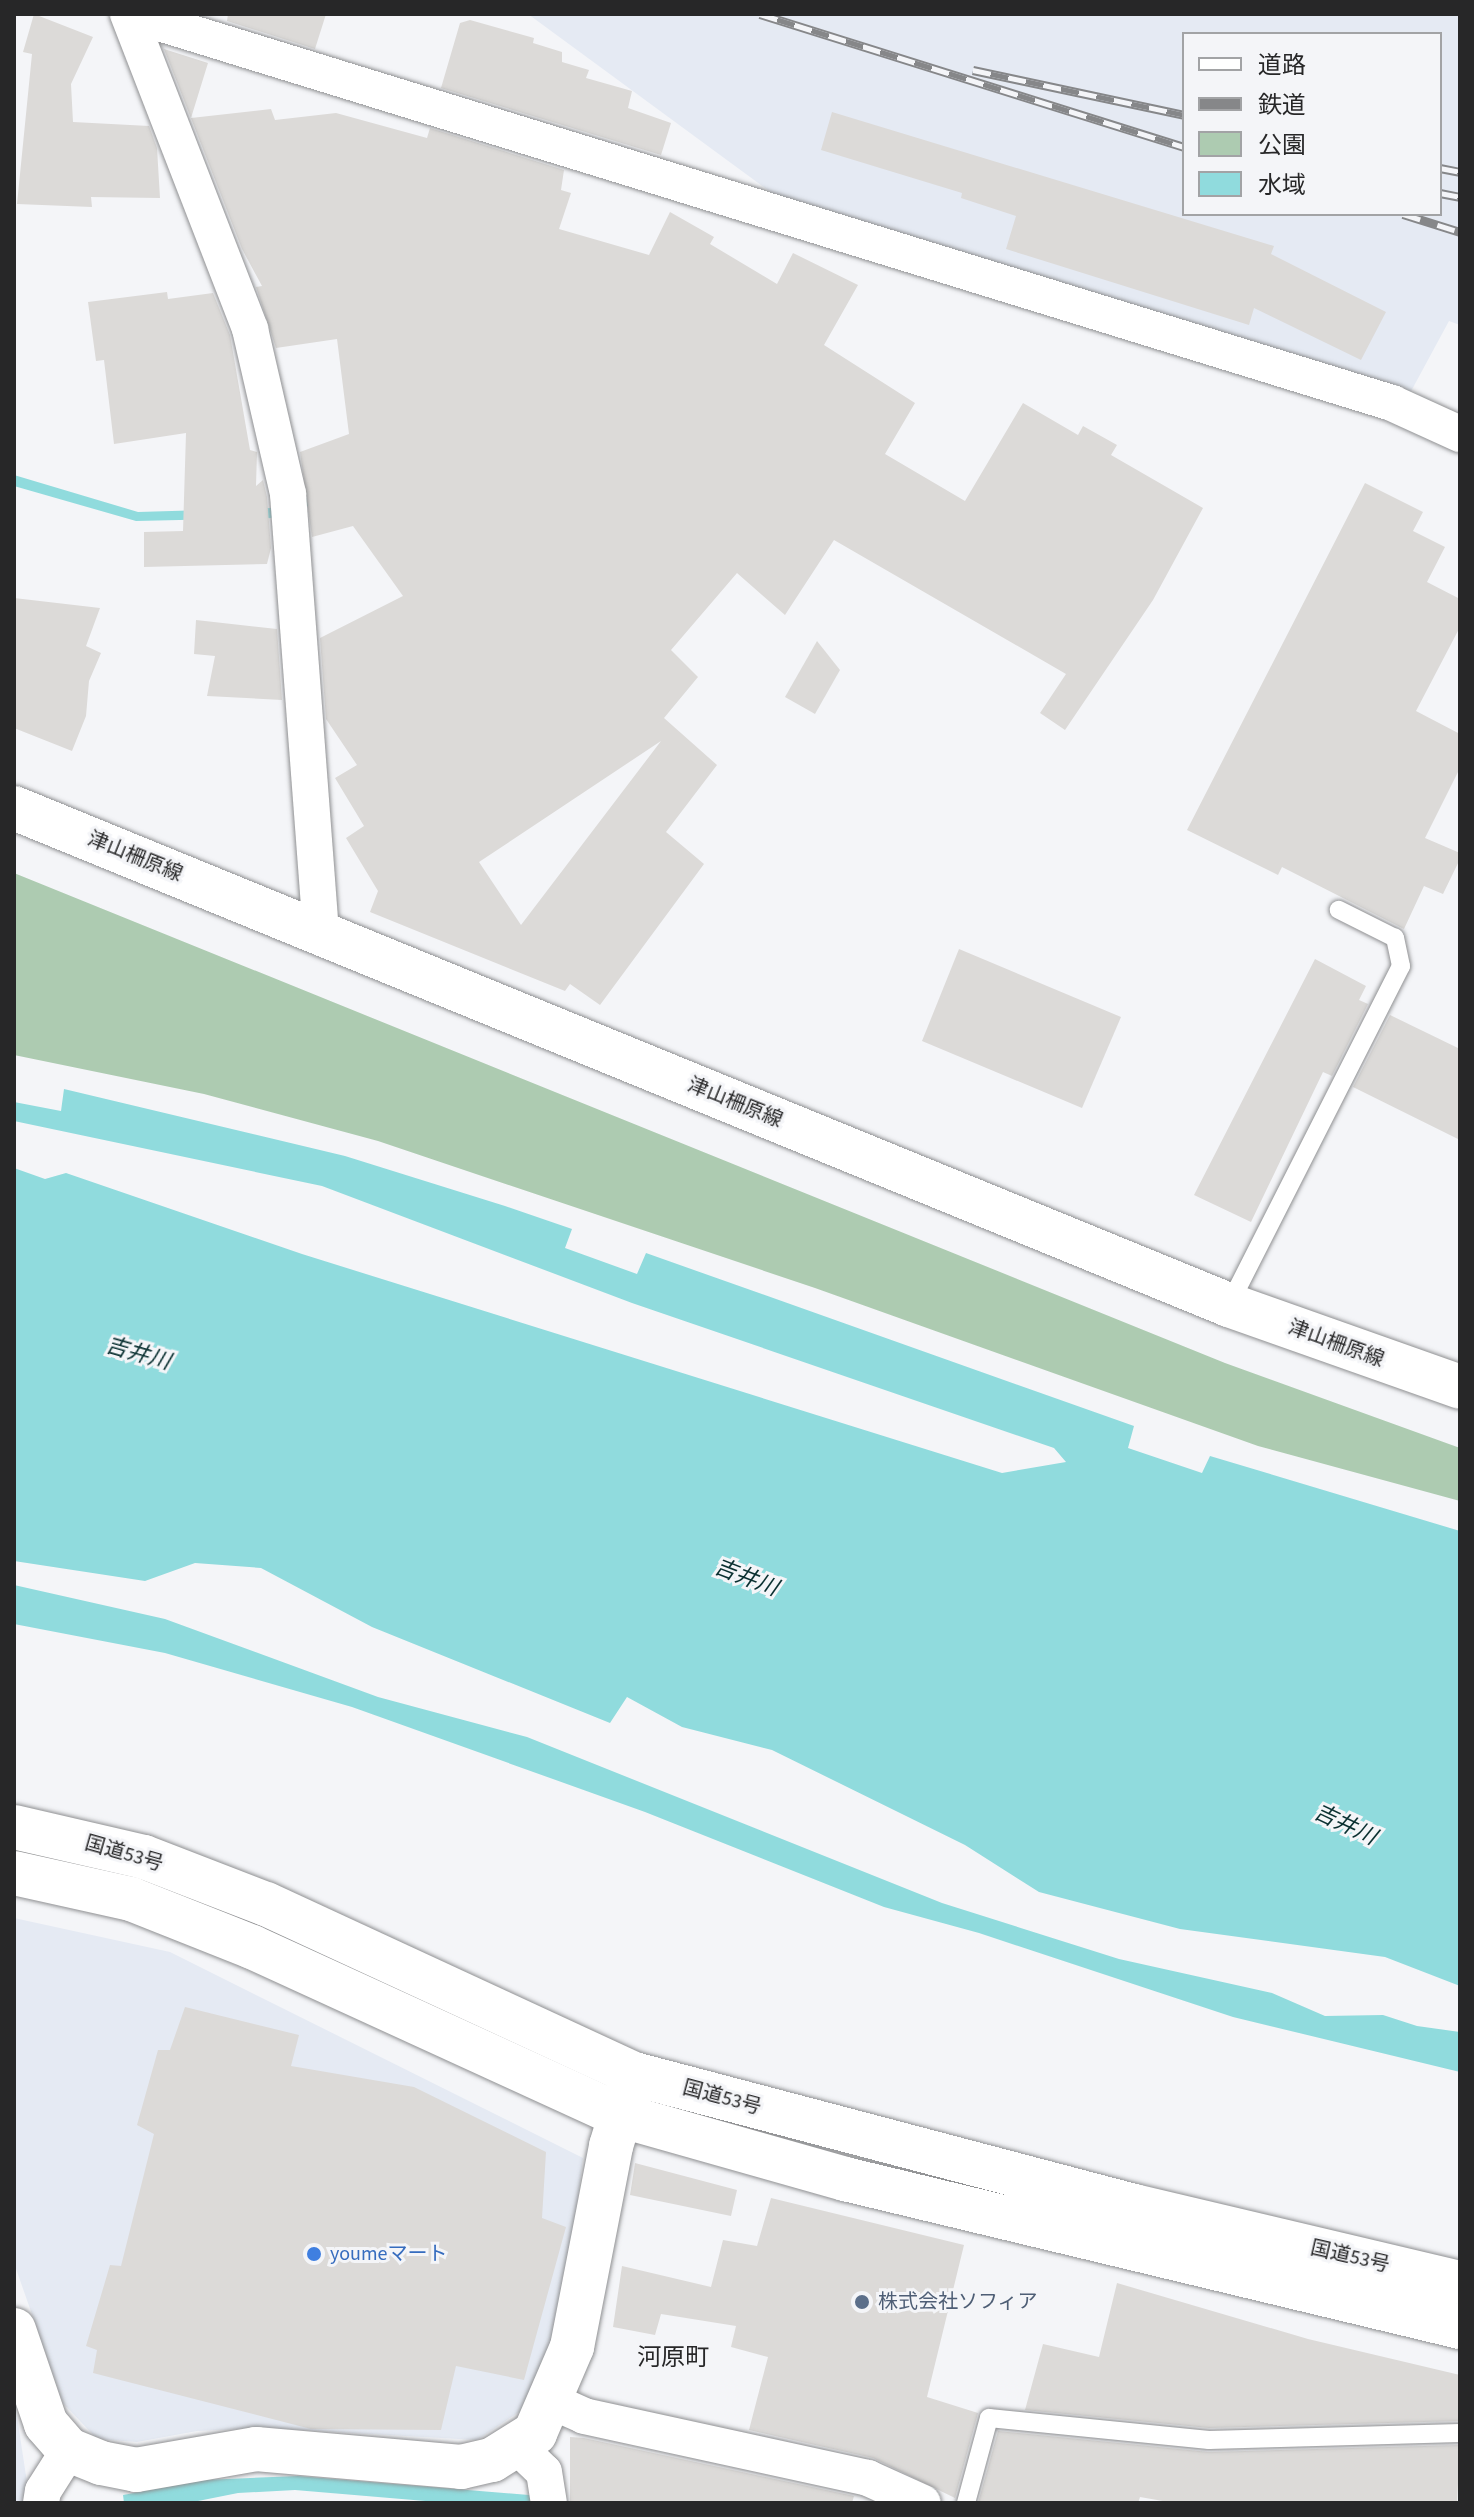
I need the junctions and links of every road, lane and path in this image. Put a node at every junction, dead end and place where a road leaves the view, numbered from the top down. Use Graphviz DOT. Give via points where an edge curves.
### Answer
graph roads {
  1 [pos="129,14"];
  2 [pos="1460,434"];
  3 [pos="14,808"];
  4 [pos="1339,910"];
  5 [pos="321,933"];
  6 [pos="1229,1305"];
  7 [pos="1460,1387"];
  8 [pos="14,1827"];
  9 [pos="14,1873"];
  10 [pos="634,2074"];
  11 [pos="619,2115"];
  12 [pos="1460,2283"];
  13 [pos="1460,2327"];
  14 [pos="14,2330"];
  15 [pos="551,2401"];
  16 [pos="1460,2433"];
  17 [pos="517,2446"];
  18 [pos="69,2450"];
  19 [pos="41,2503"];
  20 [pos="549,2503"];
  21 [pos="923,2503"];
  22 [pos="966,2503"];
  1 -- 2 [label="street" via="1392,403"];
  1 -- 5 [label="street" via="250,329 289,510"];
  3 -- 5 [label="main road, 津山柵原線"];
  4 -- 6 [label="lane" via="1395,938 1401,966"];
  5 -- 6 [label="main road, 津山柵原線"];
  6 -- 7 [label="main road, 津山柵原線"];
  8 -- 10 [label="main road, 国道53号" via="144,1857 253,1899"];
  9 -- 11 [label="main road, 国道53号" via="131,1899 252,1947"];
  10 -- 11 [label="main road"];
  10 -- 12 [label="main road, 国道53号" via="1134,2206"];
  11 -- 13 [label="main road, 国道53号" via="845,2179"];
  11 -- 15 [label="main road" via="572,2347"];
  14 -- 18 [label="main road" via="46,2424"];
  15 -- 17 [label="main road" via="535,2433"];
  15 -- 21 [label="street" via="584,2416 868,2478"];
  16 -- 22 [label="lane" via="1209,2440 989,2418"];
  17 -- 18 [label="main road" via="492,2460 461,2467 256,2449 136,2470"];
  17 -- 20 [label="street" via="544,2472"];
  18 -- 19 [label="street"];
}
